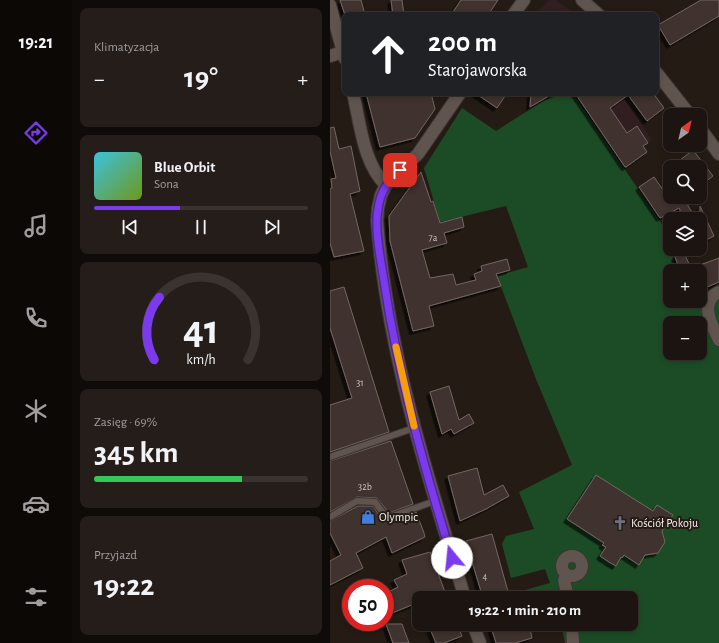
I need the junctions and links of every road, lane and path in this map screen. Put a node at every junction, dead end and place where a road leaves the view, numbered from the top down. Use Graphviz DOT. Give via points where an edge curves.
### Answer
graph roads {
  1 [pos="524,0"];
  2 [pos="582,0"];
  3 [pos="594,0"];
  4 [pos="330,5"];
  5 [pos="516,12"];
  6 [pos="596,12"];
  7 [pos="604,12"];
  8 [pos="342,49"];
  9 [pos="330,56"];
  10 [pos="342,56"];
  11 [pos="659,76"];
  12 [pos="354,96"];
  13 [pos="458,96"];
  14 [pos="684,108"];
  15 [pos="707,138"];
  16 [pos="719,154"];
  17 [pos="386,185"];
  18 [pos="719,292"];
  19 [pos="719,340"];
  20 [pos="414,428"];
  21 [pos="330,457"];
  22 [pos="435,501"];
  23 [pos="330,517"];
  24 [pos="567,575"];
  25 [pos="463,591"];
  26 [pos="566,591"];
  27 [pos="476,631"];
  28 [pos="572,631"];
  29 [pos="480,643"];
  30 [pos="573,643"];
  1 -- 5 [label="main road"];
  2 -- 6 [label="main road"];
  3 -- 7 [label="main road"];
  4 -- 8 [label="main road"];
  9 -- 10 [label="main road"];
  11 -- 14 [label="main road"];
  12 -- 17 [label="main road" via="366,150 371,163"];
  13 -- 17 [label="main road" via="418,154"];
  15 -- 16 [label="main road"];
  17 -- 20 [label="main road" via="378,208 378,237 392,331"];
  18 -- 19 [label="main road" via="708,301 707,309"];
  20 -- 21 [label="lane"];
  20 -- 22 [label="main road"];
  22 -- 23 [label="lane" via="386,518 375,502 357,501"];
  22 -- 25 [label="main road"];
  24 -- 26 [label="main road" via="564,580"];
  27 -- 29 [label="main road"];
  28 -- 30 [label="main road"];
}
